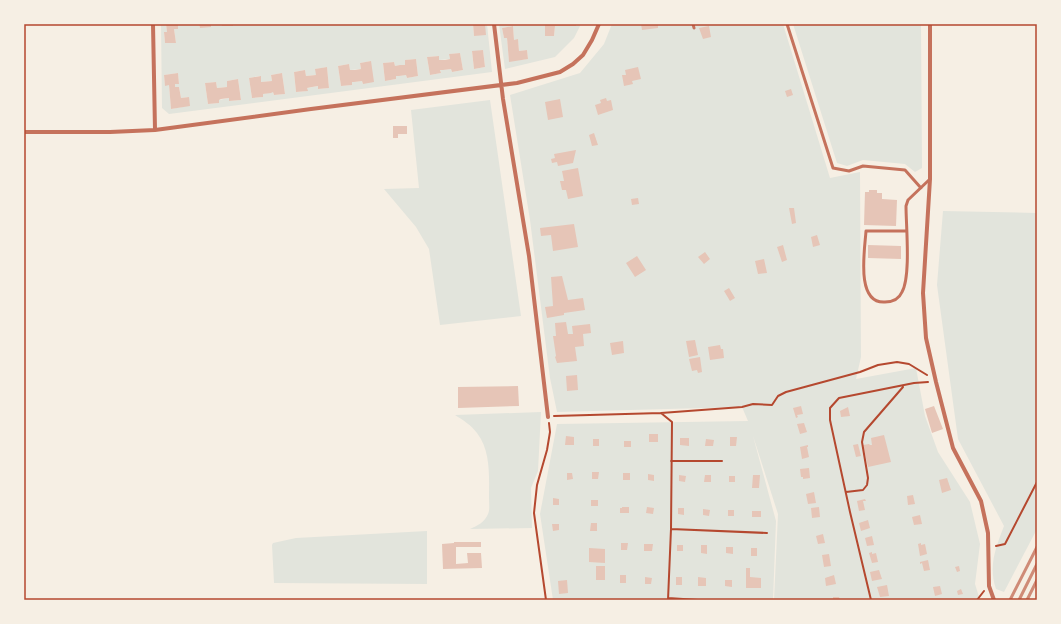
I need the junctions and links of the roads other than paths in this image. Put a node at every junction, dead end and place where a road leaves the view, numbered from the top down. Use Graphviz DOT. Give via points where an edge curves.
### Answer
graph roads {
  1 [pos="153,24"];
  2 [pos="494,24"];
  3 [pos="599,24"];
  4 [pos="692,24"];
  5 [pos="787,24"];
  6 [pos="930,24"];
  7 [pos="694,28"];
  8 [pos="501,85"];
  9 [pos="155,130"];
  10 [pos="24,132"];
  11 [pos="930,179"];
  12 [pos="921,188"];
  13 [pos="906,231"];
  14 [pos="548,417"];
  15 [pos="994,600"];
  1 -- 9 [label="street"];
  2 -- 8 [label="street"];
  3 -- 8 [label="street" via="583,55 573,64 560,72"];
  4 -- 7 [label="lane"];
  5 -- 12 [label="lane" via="833,168 850,171 863,166 905,170"];
  6 -- 11 [label="street"];
  8 -- 9 [label="street"];
  8 -- 14 [label="street" via="529,256"];
  9 -- 10 [label="street"];
  11 -- 12 [label="lane"];
  11 -- 15 [label="street" via="924,293 926,338 953,448 981,501 988,533 989,586"];
  12 -- 13 [label="lane" via="908,200"];
  13 -- 13 [label="lane" via="906,281 902,293 893,301 873,300 865,288 863,271 866,231"];
}
